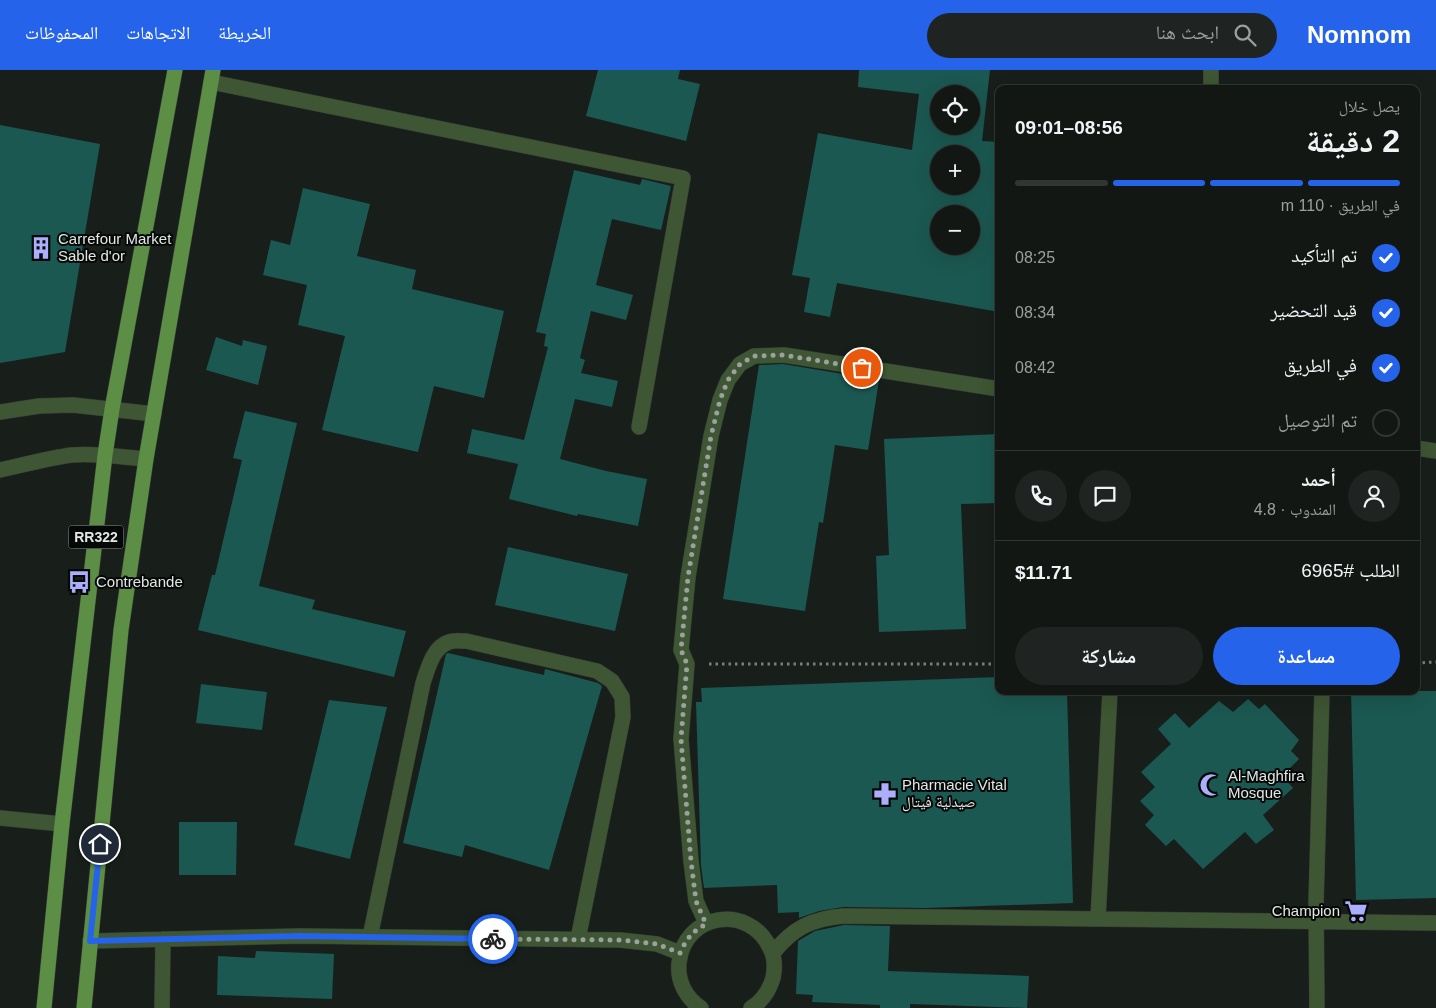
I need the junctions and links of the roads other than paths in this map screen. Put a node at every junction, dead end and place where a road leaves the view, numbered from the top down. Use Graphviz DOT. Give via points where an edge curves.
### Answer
graph roads {
  1 [pos="175,70"];
  2 [pos="1211,70"];
  3 [pos="212,76"];
  4 [pos="1212,85"];
  5 [pos="995,388"];
  6 [pos="112,409"];
  7 [pos="0,412"];
  8 [pos="154,414"];
  9 [pos="639,427"];
  10 [pos="1420,449"];
  11 [pos="1436,451"];
  12 [pos="105,455"];
  13 [pos="146,459"];
  14 [pos="0,470"];
  15 [pos="1110,695"];
  16 [pos="1322,695"];
  17 [pos="0,818"];
  18 [pos="62,824"];
  19 [pos="1098,919"];
  20 [pos="1316,922"];
  21 [pos="1436,923"];
  22 [pos="706,924"];
  23 [pos="370,937"];
  24 [pos="164,939"];
  25 [pos="578,939"];
  26 [pos="90,941"];
  27 [pos="680,953"];
  28 [pos="773,953"];
  29 [pos="44,1008"];
  30 [pos="84,1008"];
  31 [pos="162,1008"];
  32 [pos="701,1008"];
  33 [pos="751,1008"];
  34 [pos="1317,1008"];
  1 -- 6 [label="main road, RR322"];
  2 -- 4 [label="street"];
  3 -- 8 [label="main road, RR322"];
  3 -- 9 [label="street" via="683,178"];
  5 -- 22 [label="street" via="784,355 754,356 740,364 728,380 711,436 688,577 681,650 687,664 681,739 691,861 696,901"];
  6 -- 7 [label="street" via="73,405"];
  6 -- 8 [label="street"];
  6 -- 12 [label="main road, RR322"];
  8 -- 13 [label="main road, RR322"];
  10 -- 11 [label="street"];
  12 -- 13 [label="street"];
  12 -- 14 [label="street" via="72,455"];
  12 -- 18 [label="main road, RR322"];
  13 -- 26 [label="main road, RR322" via="121,630"];
  15 -- 19 [label="street"];
  16 -- 20 [label="street"];
  17 -- 18 [label="street"];
  18 -- 29 [label="main road, RR322"];
  19 -- 20 [label="street"];
  19 -- 28 [label="street" via="844,916 808,923 792,933"];
  20 -- 21 [label="street"];
  20 -- 34 [label="street"];
  22 -- 27 [label="street" via="685,941"];
  22 -- 28 [label="street" via="721,919 738,920 754,926"];
  23 -- 24 [label="street"];
  23 -- 25 [label="street"];
  23 -- 25 [label="street" via="423,683 437,650 449,642 466,641 597,671 612,681 622,697 623,717"];
  24 -- 26 [label="street"];
  24 -- 31 [label="street"];
  25 -- 27 [label="street" via="657,944"];
  26 -- 30 [label="main road, RR322"];
  27 -- 32 [label="street" via="678,971 683,989"];
  28 -- 33 [label="street" via="775,971 770,988"];
}
